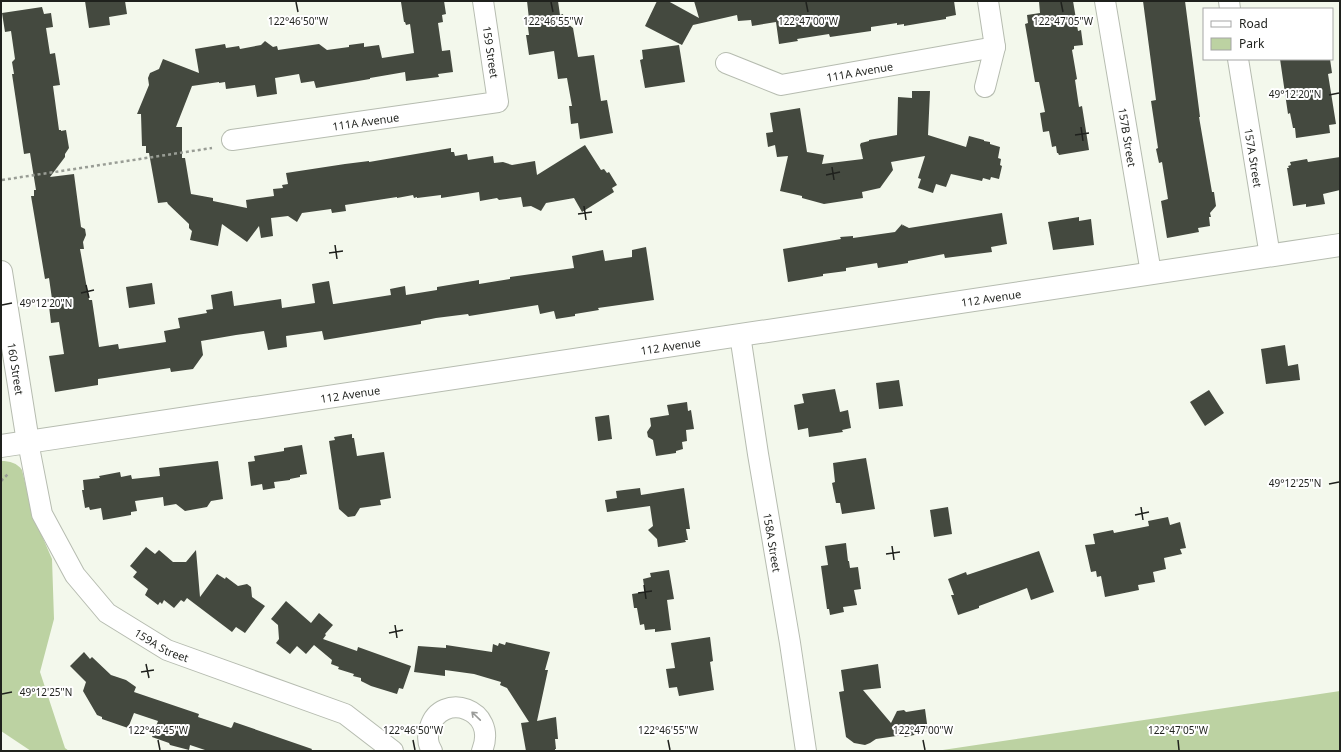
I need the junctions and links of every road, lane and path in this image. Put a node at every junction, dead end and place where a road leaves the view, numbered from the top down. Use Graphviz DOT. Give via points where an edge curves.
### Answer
graph roads {
  1 [pos="483,1"];
  2 [pos="988,1"];
  3 [pos="1105,1"];
  4 [pos="995,47"];
  5 [pos="1238,60"];
  6 [pos="726,63"];
  7 [pos="985,87"];
  8 [pos="498,102"];
  9 [pos="232,140"];
  10 [pos="212,148"];
  11 [pos="2,180"];
  12 [pos="1340,245"];
  13 [pos="1270,256"];
  14 [pos="1,272"];
  15 [pos="1151,273"];
  16 [pos="740,334"];
  17 [pos="28,442"];
  18 [pos="1,446"];
  19 [pos="9,473"];
  20 [pos="1,481"];
  21 [pos="393,751"];
  22 [pos="432,751"];
  23 [pos="482,751"];
  24 [pos="806,751"];
  1 -- 8 [label="street, 159 Street"];
  2 -- 4 [label="street"];
  3 -- 15 [label="street, 157B Street"];
  4 -- 6 [label="street, 111A Avenue" via="781,85"];
  4 -- 7 [label="street"];
  5 -- 13 [label="street, 157A Street"];
  8 -- 9 [label="street, 111A Avenue"];
  10 -- 11 [label="path"];
  12 -- 13 [label="street, 112 Avenue"];
  13 -- 15 [label="street, 112 Avenue"];
  14 -- 17 [label="street, 160 Street"];
  15 -- 16 [label="street, 112 Avenue"];
  16 -- 17 [label="street, 112 Avenue"];
  16 -- 24 [label="street, 158A Street"];
  17 -- 18 [label="street, 112 Avenue"];
  17 -- 21 [label="street, 159A Street" via="42,514 75,575 107,613 167,650 345,714"];
  19 -- 20 [label="path"];
  23 -- 22 [label="street, one-way" via="486,735 484,725 470,711 456,708 444,710 435,716 431,723 428,739"];
}
